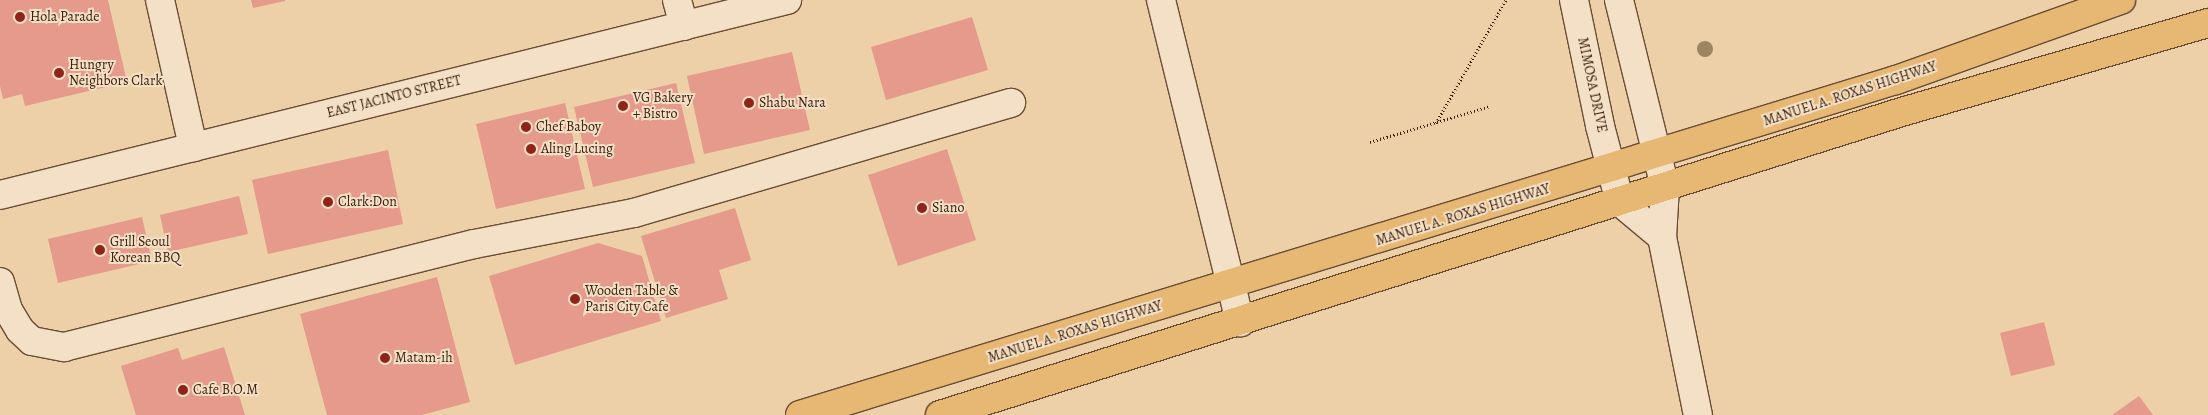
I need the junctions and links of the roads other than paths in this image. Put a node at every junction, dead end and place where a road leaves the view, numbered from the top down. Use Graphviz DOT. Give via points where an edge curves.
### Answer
graph roads {
  1 [pos="160,0"];
  2 [pos="787,0"];
  3 [pos="1161,0"];
  4 [pos="1574,0"];
  5 [pos="1619,0"];
  6 [pos="2121,0"];
  7 [pos="680,13"];
  8 [pos="2208,23"];
  9 [pos="1011,103"];
  10 [pos="193,147"];
  11 [pos="1656,156"];
  12 [pos="1611,170"];
  13 [pos="1665,188"];
  14 [pos="0,195"];
  15 [pos="1620,202"];
  16 [pos="1662,237"];
  17 [pos="0,282"];
  18 [pos="1230,285"];
  19 [pos="1240,322"];
  20 [pos="800,415"];
  21 [pos="940,415"];
  22 [pos="1698,415"];
  1 -- 10 [label="street"];
  2 -- 7 [label="street, EAST JACINTO STREET"];
  3 -- 18 [label="street"];
  4 -- 12 [label="street, MIMOSA DRIVE"];
  5 -- 11 [label="street"];
  6 -- 11 [label="main road, MANUEL A. ROXAS HIGHWAY" via="1896,80"];
  7 -- 10 [label="street, EAST JACINTO STREET"];
  8 -- 13 [label="main road" via="1905,111"];
  9 -- 17 [label="street" via="634,213 474,244 64,347 32,341 20,330 8,310"];
  10 -- 14 [label="street, EAST JACINTO STREET"];
  11 -- 12 [label="main road, MANUEL A. ROXAS HIGHWAY"];
  11 -- 13 [label="street"];
  12 -- 15 [label="street, MIMOSA DRIVE"];
  12 -- 18 [label="main road, MANUEL A. ROXAS HIGHWAY"];
  13 -- 15 [label="main road"];
  13 -- 16 [label="street"];
  15 -- 16 [label="street"];
  15 -- 19 [label="main road"];
  16 -- 22 [label="street"];
  18 -- 19 [label="street"];
  18 -- 20 [label="main road, MANUEL A. ROXAS HIGHWAY"];
  19 -- 21 [label="main road"];
}
